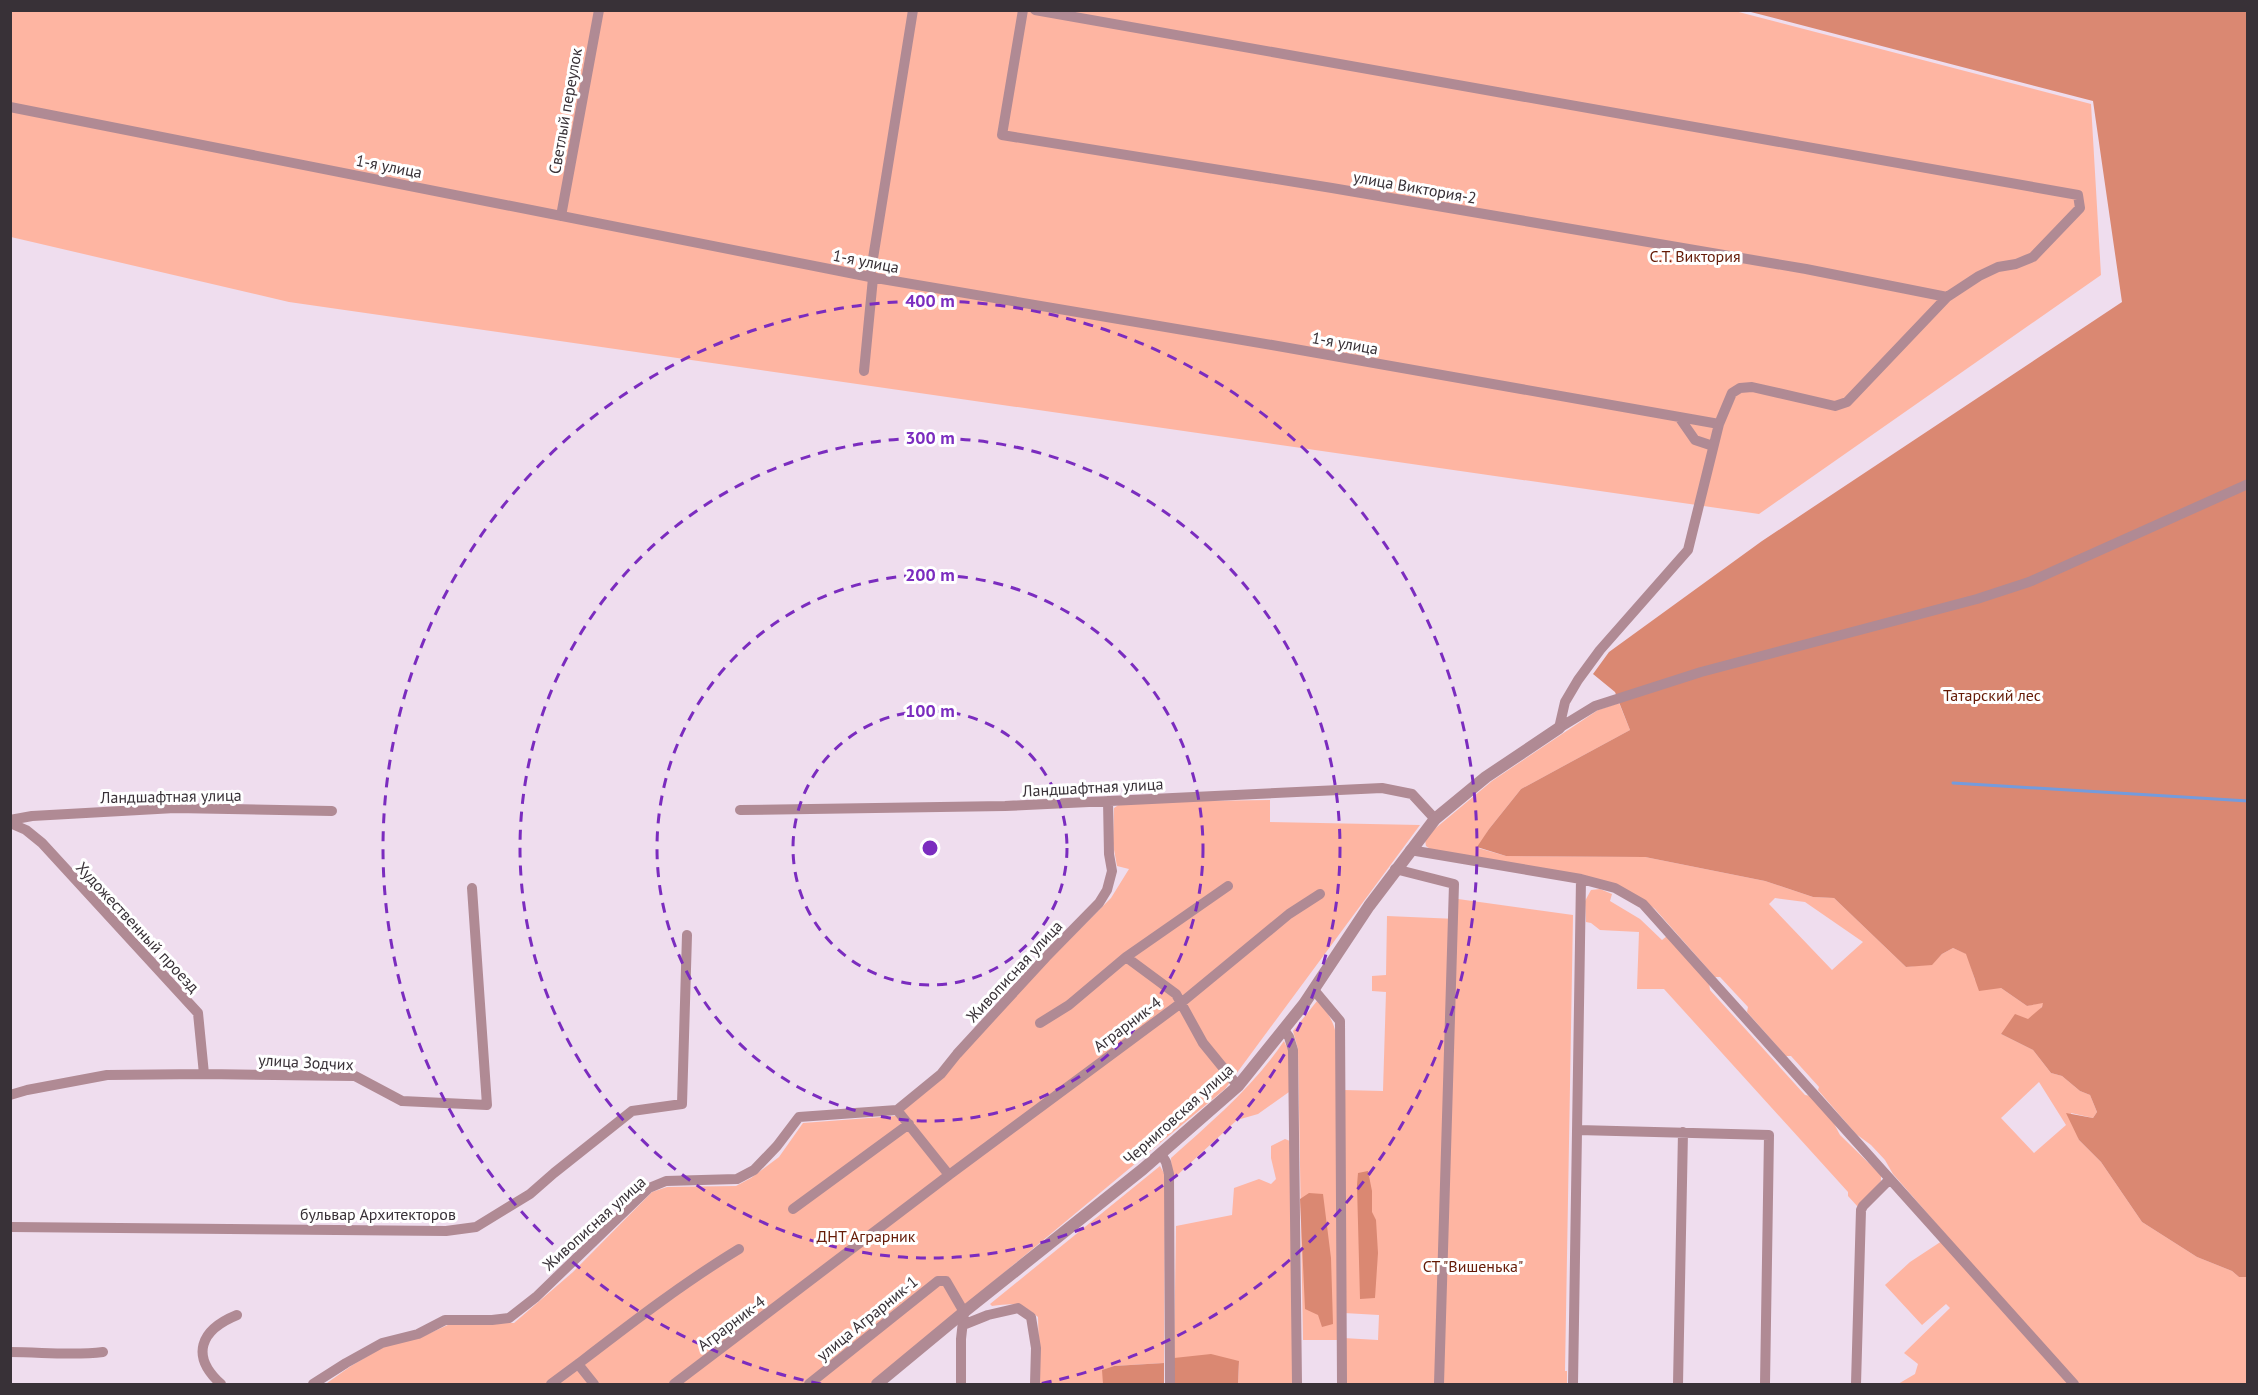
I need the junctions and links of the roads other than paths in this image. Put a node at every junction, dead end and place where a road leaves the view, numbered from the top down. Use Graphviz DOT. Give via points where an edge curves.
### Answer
graph roads {
  1 [pos="599,10"];
  2 [pos="913,10"];
  3 [pos="1023,10"];
  4 [pos="1035,10"];
  5 [pos="10,107"];
  6 [pos="561,216"];
  7 [pos="871,278"];
  8 [pos="1947,297"];
  9 [pos="864,371"];
  10 [pos="1679,417"];
  11 [pos="1719,424"];
  12 [pos="1713,446"];
  13 [pos="2247,484"];
  14 [pos="1559,728"];
  15 [pos="1107,801"];
  16 [pos="740,810"];
  17 [pos="332,811"];
  18 [pos="1435,819"];
  19 [pos="10,821"];
  20 [pos="1410,850"];
  21 [pos="1395,869"];
  22 [pos="1581,879"];
  23 [pos="1227,886"];
  24 [pos="472,888"];
  25 [pos="1320,894"];
  26 [pos="687,935"];
  27 [pos="1126,957"];
  28 [pos="1314,990"];
  29 [pos="1181,1003"];
  30 [pos="1040,1023"];
  31 [pos="1284,1030"];
  32 [pos="204,1074"];
  33 [pos="1238,1086"];
  34 [pos="10,1095"];
  35 [pos="897,1110"];
  36 [pos="909,1124"];
  37 [pos="1578,1130"];
  38 [pos="1683,1132"];
  39 [pos="1161,1154"];
  40 [pos="949,1175"];
  41 [pos="1890,1179"];
  42 [pos="793,1209"];
  43 [pos="10,1227"];
  44 [pos="739,1249"];
  45 [pos="964,1312"];
  46 [pos="237,1315"];
  47 [pos="963,1325"];
  48 [pos="10,1352"];
  49 [pos="103,1352"];
  50 [pos="580,1366"];
  51 [pos="221,1384"];
  52 [pos="313,1384"];
  53 [pos="551,1384"];
  54 [pos="594,1384"];
  55 [pos="674,1384"];
  56 [pos="809,1384"];
  57 [pos="877,1384"];
  58 [pos="961,1384"];
  59 [pos="1035,1384"];
  60 [pos="1170,1384"];
  61 [pos="1297,1384"];
  62 [pos="1342,1384"];
  63 [pos="1439,1384"];
  64 [pos="1573,1384"];
  65 [pos="1678,1384"];
  66 [pos="1765,1384"];
  67 [pos="1856,1384"];
  68 [pos="2074,1384"];
  1 -- 6 [label="street, Светлый переулок"];
  2 -- 7 [label="street"];
  3 -- 8 [label="street, улица Виктория-2" via="1002,135 1806,268"];
  4 -- 8 [label="street" via="2078,195 2080,208 2033,257 1998,267"];
  5 -- 6 [label="street, 1-я улица"];
  6 -- 7 [label="street, 1-я улица"];
  7 -- 9 [label="street"];
  7 -- 10 [label="street, 1-я улица"];
  8 -- 11 [label="street" via="1847,402 1835,406 1752,387 1740,388 1732,393"];
  10 -- 11 [label="street, 1-я улица"];
  10 -- 12 [label="street" via="1695,440"];
  11 -- 12 [label="street"];
  12 -- 14 [label="street" via="1688,550 1578,680 1565,702"];
  13 -- 14 [label="street" via="2029,582 1701,672 1595,706"];
  14 -- 18 [label="street, Черниговская улица" via="1486,777"];
  15 -- 16 [label="street, Ландшафтная улица"];
  15 -- 18 [label="street, Ландшафтная улица" via="1382,788 1412,794"];
  15 -- 35 [label="street, Живописная улица" via="1113,871 1099,903 941,1074"];
  17 -- 19 [label="street, Ландшафтная улица" via="175,808 32,816"];
  18 -- 20 [label="street, Черниговская улица"];
  19 -- 32 [label="street, Художественный проезд" via="42,843 198,1013"];
  20 -- 21 [label="street, Черниговская улица"];
  20 -- 22 [label="street"];
  21 -- 28 [label="street, Черниговская улица"];
  21 -- 63 [label="street" via="1454,884"];
  22 -- 37 [label="street"];
  22 -- 41 [label="street" via="1615,888 1643,904"];
  23 -- 27 [label="street"];
  24 -- 32 [label="street, улица Зодчих" via="487,1105 402,1101 355,1076"];
  25 -- 29 [label="street, Аграрник-4" via="1289,914"];
  26 -- 43 [label="street, бульвар Архитекторов" via="682,1104 632,1111 530,1194 476,1227 446,1231"];
  27 -- 29 [label="street" via="1176,994"];
  27 -- 30 [label="street" via="1069,1005"];
  28 -- 31 [label="street, Черниговская улица"];
  28 -- 62 [label="street" via="1340,1021"];
  29 -- 33 [label="street" via="1203,1043"];
  29 -- 40 [label="street, Аграрник-4"];
  31 -- 33 [label="street, Черниговская улица"];
  31 -- 61 [label="street" via="1293,1050"];
  32 -- 34 [label="street, улица Зодчих" via="107,1075"];
  33 -- 39 [label="street, Черниговская улица"];
  35 -- 36 [label="street"];
  35 -- 52 [label="street, Живописная улица" via="799,1117 754,1170 737,1179 666,1181 649,1188 509,1318 445,1320 417,1334 382,1343"];
  36 -- 40 [label="street"];
  36 -- 42 [label="street"];
  37 -- 38 [label="street"];
  37 -- 64 [label="street"];
  38 -- 65 [label="street"];
  38 -- 66 [label="street" via="1769,1135"];
  39 -- 45 [label="street, Черниговская улица"];
  39 -- 60 [label="street" via="1169,1174"];
  40 -- 55 [label="street, Аграрник-4"];
  41 -- 67 [label="street" via="1861,1210"];
  41 -- 68 [label="street"];
  44 -- 50 [label="street" via="649,1310"];
  45 -- 47 [label="street"];
  45 -- 56 [label="street, улица Аграрник-1" via="946,1281 938,1281"];
  45 -- 57 [label="street, Черниговская улица"];
  46 -- 51 [label="street" via="220,1322 205,1341 202,1353 203,1364"];
  47 -- 58 [label="street"];
  47 -- 59 [label="street" via="1018,1308 1031,1317 1036,1348"];
  48 -- 49 [label="street"];
  50 -- 53 [label="street"];
  50 -- 54 [label="street"];
}
